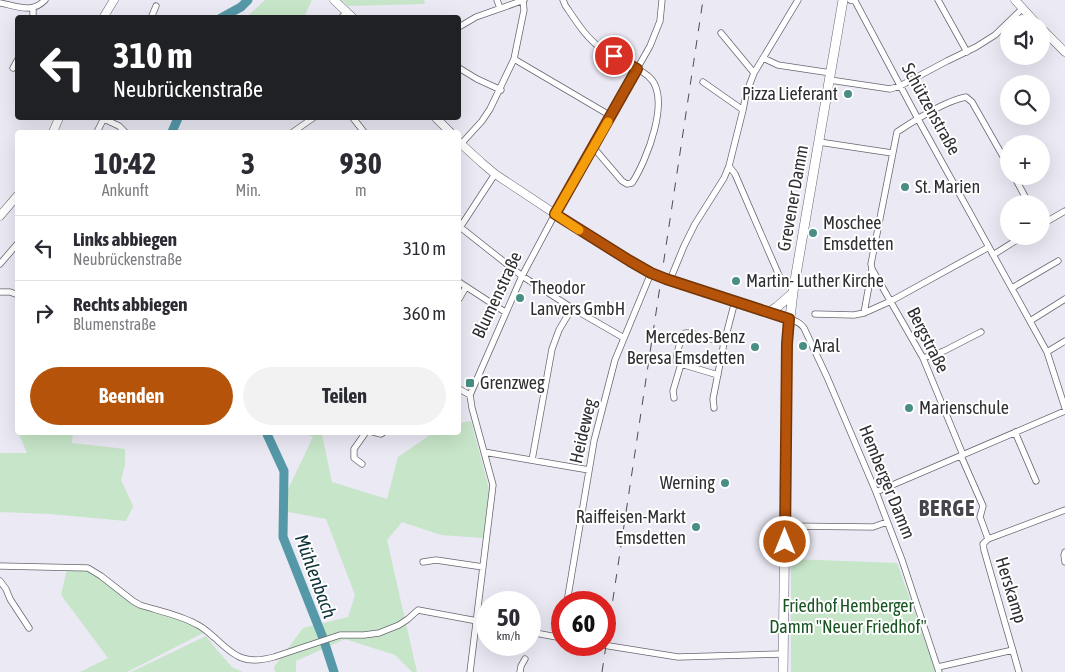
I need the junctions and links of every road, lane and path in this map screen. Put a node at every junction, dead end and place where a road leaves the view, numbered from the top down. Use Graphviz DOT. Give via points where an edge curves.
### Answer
graph roads {
  1 [pos="45,0"];
  2 [pos="114,0"];
  3 [pos="334,0"];
  4 [pos="497,0"];
  5 [pos="524,0"];
  6 [pos="563,0"];
  7 [pos="662,0"];
  8 [pos="798,0"];
  9 [pos="843,0"];
  10 [pos="850,0"];
  11 [pos="938,0"];
  12 [pos="1015,0"];
  13 [pos="0,3"];
  14 [pos="156,6"];
  15 [pos="33,8"];
  16 [pos="500,8"];
  17 [pos="1023,8"];
  18 [pos="33,15"];
  19 [pos="106,15"];
  20 [pos="152,15"];
  21 [pos="346,15"];
  22 [pos="1029,15"];
  23 [pos="461,26"];
  24 [pos="721,33"];
  25 [pos="1050,37"];
  26 [pos="967,52"];
  27 [pos="1065,52"];
  28 [pos="762,58"];
  29 [pos="514,59"];
  30 [pos="15,64"];
  31 [pos="13,68"];
  32 [pos="461,69"];
  33 [pos="637,69"];
  34 [pos="754,73"];
  35 [pos="831,77"];
  36 [pos="703,82"];
  37 [pos="900,86"];
  38 [pos="500,90"];
  39 [pos="743,110"];
  40 [pos="611,116"];
  41 [pos="918,118"];
  42 [pos="108,120"];
  43 [pos="310,120"];
  44 [pos="355,120"];
  45 [pos="438,120"];
  46 [pos="123,130"];
  47 [pos="296,130"];
  48 [pos="362,130"];
  49 [pos="448,130"];
  50 [pos="461,142"];
  51 [pos="819,142"];
  52 [pos="461,144"];
  53 [pos="593,147"];
  54 [pos="1000,151"];
  55 [pos="892,153"];
  56 [pos="729,166"];
  57 [pos="495,174"];
  58 [pos="15,197"];
  59 [pos="3,207"];
  60 [pos="1065,211"];
  61 [pos="555,214"];
  62 [pos="0,216"];
  63 [pos="1050,220"];
  64 [pos="461,225"];
  65 [pos="461,230"];
  66 [pos="1009,245"];
  67 [pos="15,246"];
  68 [pos="989,247"];
  69 [pos="993,255"];
  70 [pos="1058,261"];
  71 [pos="0,264"];
  72 [pos="872,268"];
  73 [pos="651,273"];
  74 [pos="522,276"];
  75 [pos="670,280"];
  76 [pos="781,280"];
  77 [pos="461,283"];
  78 [pos="466,287"];
  79 [pos="1012,288"];
  80 [pos="0,292"];
  81 [pos="793,292"];
  82 [pos="15,294"];
  83 [pos="461,296"];
  84 [pos="1065,299"];
  85 [pos="735,300"];
  86 [pos="891,301"];
  87 [pos="572,308"];
  88 [pos="505,312"];
  89 [pos="769,312"];
  90 [pos="864,313"];
  91 [pos="815,314"];
  92 [pos="789,319"];
  93 [pos="1030,321"];
  94 [pos="980,332"];
  95 [pos="624,338"];
  96 [pos="1065,341"];
  97 [pos="724,343"];
  98 [pos="1047,352"];
  99 [pos="923,358"];
  100 [pos="681,364"];
  101 [pos="718,375"];
  102 [pos="461,390"];
  103 [pos="470,394"];
  104 [pos="674,398"];
  105 [pos="714,408"];
  106 [pos="1065,409"];
  107 [pos="1015,432"];
  108 [pos="364,435"];
  109 [pos="484,452"];
  110 [pos="962,455"];
  111 [pos="532,460"];
  112 [pos="362,464"];
  113 [pos="589,470"];
  114 [pos="1036,481"];
  115 [pos="876,492"];
  116 [pos="1065,510"];
  117 [pos="887,522"];
  118 [pos="784,526"];
  119 [pos="988,539"];
  120 [pos="1065,552"];
  121 [pos="423,562"];
  122 [pos="1065,562"];
  123 [pos="0,566"];
  124 [pos="483,567"];
  125 [pos="0,581"];
  126 [pos="480,591"];
  127 [pos="569,591"];
  128 [pos="476,622"];
  129 [pos="29,628"];
  130 [pos="476,629"];
  131 [pos="616,647"];
  132 [pos="1013,650"];
  133 [pos="783,654"];
  134 [pos="525,659"];
  135 [pos="939,670"];
  136 [pos="470,672"];
  137 [pos="520,672"];
  138 [pos="783,672"];
  139 [pos="1019,672"];
  1 -- 15 [label="street"];
  2 -- 19 [label="street"];
  3 -- 21 [label="street"];
  4 -- 16 [label="street"];
  5 -- 16 [label="street"];
  5 -- 29 [label="street"];
  6 -- 33 [label="street" via="590,39"];
  7 -- 33 [label="street, Blumenstraße" via="656,33"];
  8 -- 28 [label="street"];
  9 -- 35 [label="main road, Grevener Damm"];
  10 -- 37 [label="street, Schützenstraße" via="855,1"];
  11 -- 26 [label="street"];
  12 -- 17 [label="street"];
  13 -- 15 [label="street"];
  14 -- 20 [label="street"];
  15 -- 18 [label="street"];
  16 -- 23 [label="street"];
  17 -- 22 [label="street"];
  17 -- 26 [label="street" via="995,35"];
  24 -- 34 [label="street"];
  25 -- 27 [label="street"];
  26 -- 37 [label="street"];
  28 -- 34 [label="street"];
  28 -- 35 [label="street" via="778,65"];
  29 -- 38 [label="street"];
  29 -- 40 [label="street"];
  30 -- 31 [label="street"];
  32 -- 38 [label="street"];
  33 -- 40 [label="street, Blumenstraße"];
  33 -- 53 [label="street" via="649,76 658,102 652,140 632,183 622,180"];
  34 -- 39 [label="street"];
  35 -- 37 [label="street" via="890,89"];
  35 -- 51 [label="main road, Grevener Damm"];
  36 -- 39 [label="street"];
  37 -- 41 [label="street, Schützenstraße"];
  38 -- 50 [label="street" via="482,121"];
  39 -- 56 [label="street"];
  40 -- 53 [label="street, Blumenstraße"];
  41 -- 54 [label="street" via="966,97"];
  41 -- 55 [label="street" via="897,132"];
  41 -- 68 [label="street, Schützenstraße"];
  42 -- 46 [label="street"];
  43 -- 47 [label="street"];
  44 -- 48 [label="street"];
  45 -- 49 [label="street"];
  51 -- 55 [label="street"];
  51 -- 81 [label="main road, Grevener Damm"];
  52 -- 57 [label="street"];
  53 -- 61 [label="street, Blumenstraße"];
  55 -- 72 [label="street"];
  56 -- 75 [label="street" via="695,224"];
  56 -- 76 [label="street"];
  57 -- 61 [label="street"];
  57 -- 64 [label="street"];
  58 -- 59 [label="street"];
  59 -- 62 [label="street"];
  60 -- 63 [label="street"];
  61 -- 73 [label="street"];
  61 -- 74 [label="street, Blumenstraße"];
  65 -- 74 [label="street"];
  66 -- 69 [label="street"];
  67 -- 71 [label="street"];
  68 -- 69 [label="street, Schützenstraße"];
  68 -- 86 [label="street"];
  69 -- 79 [label="street, Schützenstraße"];
  70 -- 79 [label="street"];
  72 -- 86 [label="street, Bergstraße"];
  72 -- 90 [label="street"];
  73 -- 75 [label="street"];
  73 -- 95 [label="street, Heideweg"];
  74 -- 87 [label="street"];
  74 -- 88 [label="street, Blumenstraße"];
  75 -- 85 [label="street"];
  77 -- 78 [label="street"];
  78 -- 83 [label="street"];
  78 -- 88 [label="street"];
  79 -- 93 [label="street, Schützenstraße"];
  80 -- 82 [label="street"];
  81 -- 89 [label="main road"];
  81 -- 92 [label="main road, Grevener Damm"];
  84 -- 93 [label="street"];
  85 -- 89 [label="street"];
  85 -- 97 [label="street"];
  86 -- 90 [label="street"];
  86 -- 99 [label="street, Bergstraße"];
  87 -- 95 [label="street"];
  87 -- 111 [label="street" via="552,349"];
  88 -- 103 [label="street, Blumenstraße"];
  89 -- 92 [label="street"];
  90 -- 91 [label="street"];
  92 -- 115 [label="street, Hemberger Damm" via="802,324"];
  92 -- 118 [label="main road, Grevener Damm"];
  93 -- 98 [label="street, Schützenstraße"];
  94 -- 99 [label="street"];
  95 -- 113 [label="street, Heideweg" via="615,360"];
  96 -- 98 [label="street"];
  97 -- 100 [label="street" via="685,333 676,355 676,361"];
  97 -- 101 [label="street"];
  98 -- 106 [label="street, Schützenstraße"];
  99 -- 110 [label="street, Bergstraße"];
  100 -- 101 [label="street"];
  100 -- 104 [label="street" via="673,390"];
  101 -- 105 [label="street"];
  102 -- 103 [label="street"];
  103 -- 109 [label="street"];
  106 -- 107 [label="street"];
  107 -- 110 [label="street"];
  107 -- 114 [label="street"];
  108 -- 112 [label="street" via="354,449 354,458"];
  109 -- 111 [label="street"];
  109 -- 124 [label="street" via="493,485"];
  110 -- 115 [label="street"];
  110 -- 119 [label="street, Bergstraße" via="983,506 980,517"];
  111 -- 113 [label="street"];
  113 -- 127 [label="street, Heideweg"];
  115 -- 117 [label="street, Hemberger Damm"];
  116 -- 119 [label="street, Herskamp"];
  117 -- 118 [label="street" via="873,527"];
  117 -- 135 [label="street, Hemberger Damm"];
  118 -- 133 [label="main road, Grevener Damm"];
  119 -- 132 [label="street, Herskamp" via="983,547"];
  120 -- 122 [label="street"];
  121 -- 124 [label="street" via="436,560"];
  123 -- 128 [label="street" via="88,568 140,605 195,623 230,653 253,660 340,635 379,633 399,625 418,610"];
  124 -- 126 [label="street"];
  125 -- 129 [label="street"];
  130 -- 136 [label="street"];
  131 -- 133 [label="street" via="678,657"];
  132 -- 135 [label="street, Hemberger Damm"];
  132 -- 139 [label="street, Herskamp"];
  133 -- 138 [label="main road, Grevener Damm"];
  134 -- 137 [label="street"];
}
